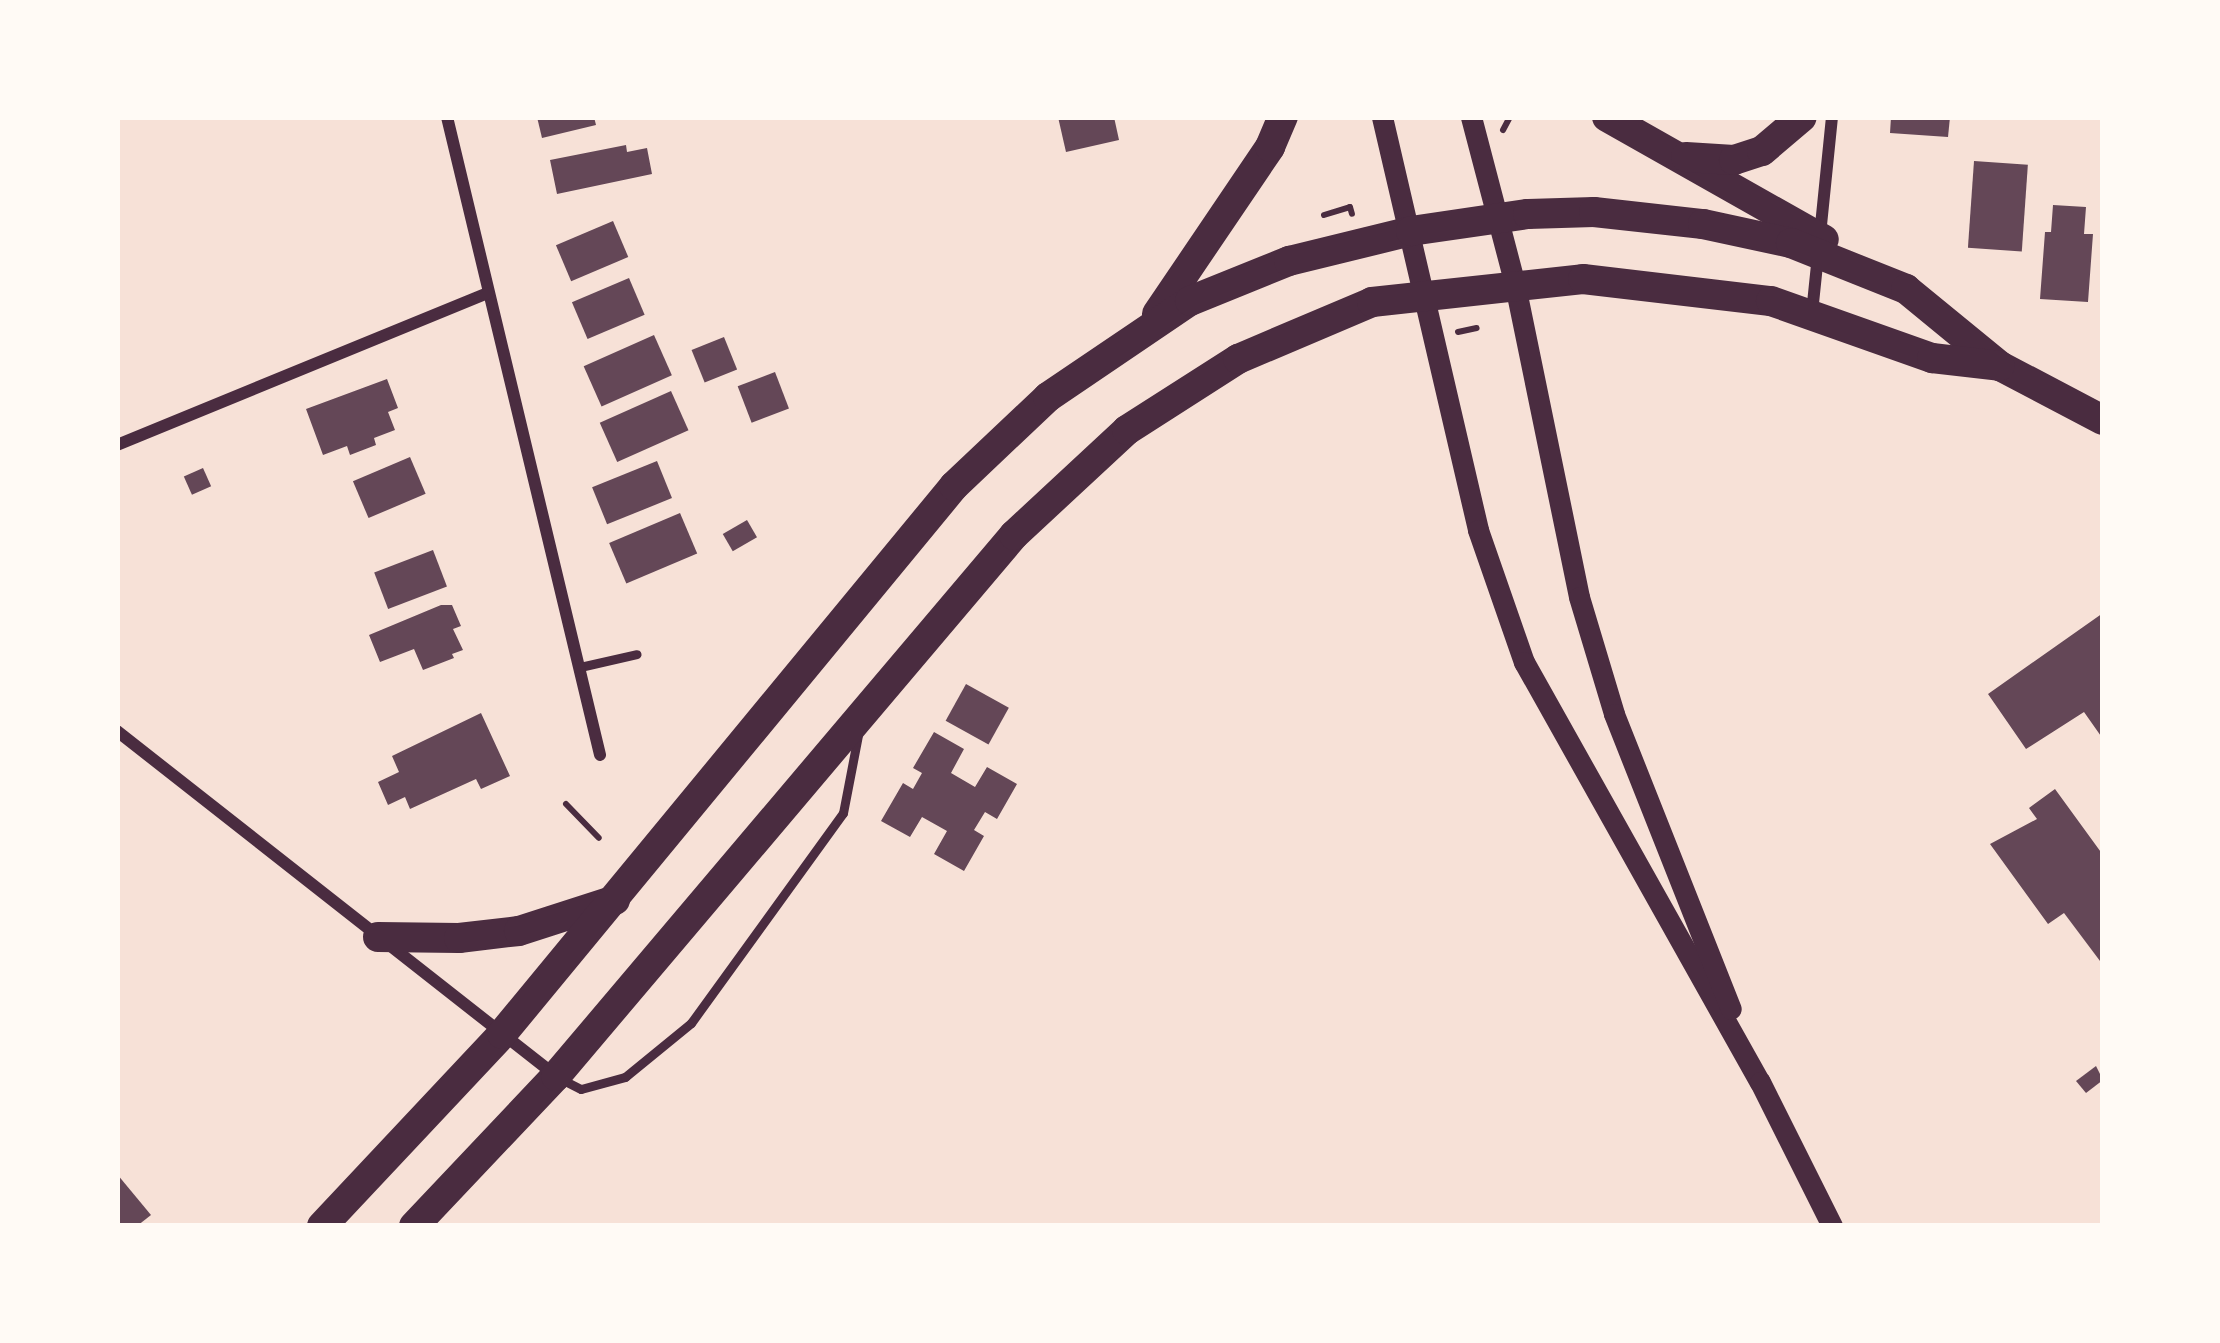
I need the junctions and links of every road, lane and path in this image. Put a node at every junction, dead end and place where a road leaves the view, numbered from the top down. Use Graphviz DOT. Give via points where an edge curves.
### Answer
graph roads {
  1 [pos="447,117"];
  2 [pos="1283,117"];
  3 [pos="1382,117"];
  4 [pos="1471,117"];
  5 [pos="1607,117"];
  6 [pos="1802,117"];
  7 [pos="1832,117"];
  8 [pos="1680,157"];
  9 [pos="1497,218"];
  10 [pos="1411,231"];
  11 [pos="1819,246"];
  12 [pos="1515,285"];
  13 [pos="487,293"];
  14 [pos="1424,295"];
  15 [pos="1812,314"];
  16 [pos="1153,321"];
  17 [pos="1477,328"];
  18 [pos="1454,332"];
  19 [pos="2000,366"];
  20 [pos="2103,420"];
  21 [pos="117,445"];
  22 [pos="637,654"];
  23 [pos="580,668"];
  24 [pos="862,715"];
  25 [pos="117,731"];
  26 [pos="600,755"];
  27 [pos="566,804"];
  28 [pos="599,838"];
  29 [pos="616,900"];
  30 [pos="378,937"];
  31 [pos="502,1034"];
  32 [pos="556,1076"];
  33 [pos="1760,1082"];
  34 [pos="322,1226"];
  35 [pos="414,1226"];
  36 [pos="1832,1226"];
  1 -- 13 [label="street"];
  2 -- 16 [label="main road"];
  3 -- 10 [label="street"];
  4 -- 9 [label="street"];
  5 -- 8 [label="main road"];
  6 -- 8 [label="main road" via="1762,151 1734,160"];
  7 -- 11 [label="street"];
  8 -- 11 [label="main road"];
  9 -- 10 [label="main road"];
  9 -- 11 [label="main road" via="1594,212"];
  9 -- 12 [label="street"];
  10 -- 14 [label="street"];
  10 -- 16 [label="main road" via="1289,261"];
  11 -- 15 [label="street"];
  11 -- 19 [label="main road" via="1906,289"];
  12 -- 14 [label="main road"];
  12 -- 15 [label="main road" via="1631,281"];
  12 -- 33 [label="street" via="1579,597 1614,715"];
  13 -- 21 [label="street"];
  13 -- 23 [label="street"];
  14 -- 24 [label="main road" via="1372,302 1288,335 1127,430 1014,535"];
  14 -- 33 [label="street" via="1478,530 1524,662"];
  15 -- 19 [label="main road" via="1932,358"];
  16 -- 29 [label="main road" via="1048,397 954,486"];
  17 -- 18 [label="path"];
  19 -- 20 [label="main road"];
  22 -- 23 [label="lane"];
  23 -- 26 [label="street"];
  24 -- 32 [label="main road"];
  24 -- 32 [label="lane" via="843,813 692,1023 625,1077 581,1089"];
  25 -- 30 [label="street"];
  27 -- 28 [label="path"];
  29 -- 30 [label="main road" via="519,931"];
  29 -- 31 [label="main road"];
  30 -- 31 [label="street"];
  31 -- 32 [label="street"];
  31 -- 34 [label="main road"];
  32 -- 35 [label="main road"];
  33 -- 36 [label="street"];
}
